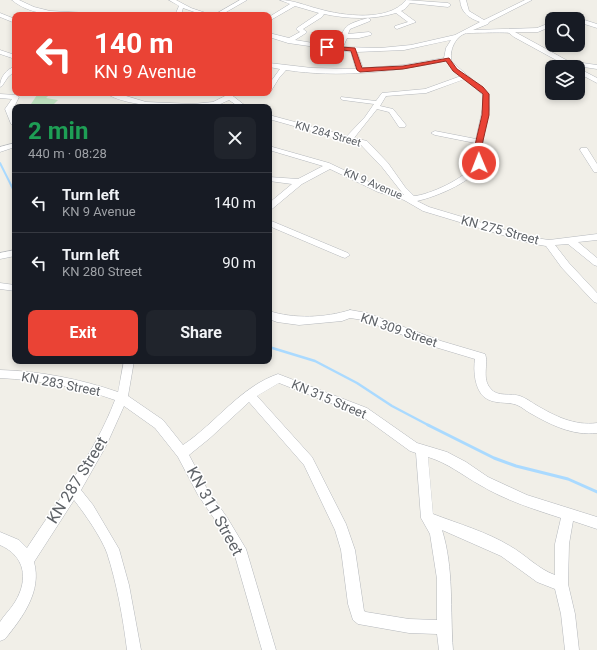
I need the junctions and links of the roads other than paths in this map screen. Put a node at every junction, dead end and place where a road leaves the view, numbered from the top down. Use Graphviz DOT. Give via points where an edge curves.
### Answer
graph roads {
  1 [pos="15,0"];
  2 [pos="244,0"];
  3 [pos="283,0"];
  4 [pos="463,0"];
  5 [pos="529,0"];
  6 [pos="409,1"];
  7 [pos="179,2"];
  8 [pos="294,4"];
  9 [pos="448,5"];
  10 [pos="42,12"];
  11 [pos="178,12"];
  12 [pos="202,12"];
  13 [pos="222,12"];
  14 [pos="397,12"];
  15 [pos="322,13"];
  16 [pos="0,15"];
  17 [pos="379,16"];
  18 [pos="272,17"];
  19 [pos="12,20"];
  20 [pos="585,22"];
  21 [pos="486,23"];
  22 [pos="597,26"];
  23 [pos="397,27"];
  24 [pos="545,27"];
  25 [pos="510,31"];
  26 [pos="465,32"];
  27 [pos="369,34"];
  28 [pos="272,36"];
  29 [pos="343,36"];
  30 [pos="456,37"];
  31 [pos="288,41"];
  32 [pos="340,48"];
  33 [pos="353,49"];
  34 [pos="0,52"];
  35 [pos="12,56"];
  36 [pos="447,59"];
  37 [pos="562,60"];
  38 [pos="585,65"];
  39 [pos="272,66"];
  40 [pos="597,67"];
  41 [pos="284,68"];
  42 [pos="360,70"];
  43 [pos="12,71"];
  44 [pos="585,74"];
  45 [pos="465,77"];
  46 [pos="597,81"];
  47 [pos="272,84"];
  48 [pos="0,85"];
  49 [pos="0,96"];
  50 [pos="119,96"];
  51 [pos="226,96"];
  52 [pos="228,96"];
  53 [pos="344,98"];
  54 [pos="12,104"];
  55 [pos="12,104"];
  56 [pos="145,104"];
  57 [pos="214,104"];
  58 [pos="240,104"];
  59 [pos="377,105"];
  60 [pos="12,117"];
  61 [pos="272,118"];
  62 [pos="402,125"];
  63 [pos="436,133"];
  64 [pos="349,139"];
  65 [pos="479,142"];
  66 [pos="12,146"];
  67 [pos="272,149"];
  68 [pos="0,150"];
  69 [pos="584,150"];
  70 [pos="330,166"];
  71 [pos="597,170"];
  72 [pos="272,179"];
  73 [pos="298,182"];
  74 [pos="409,198"];
  75 [pos="272,204"];
  76 [pos="272,224"];
  77 [pos="597,237"];
  78 [pos="570,241"];
  79 [pos="548,243"];
  80 [pos="12,254"];
  81 [pos="0,256"];
  82 [pos="345,256"];
  83 [pos="597,263"];
  84 [pos="0,286"];
  85 [pos="12,288"];
  86 [pos="597,299"];
  87 [pos="272,316"];
  88 [pos="128,364"];
  89 [pos="0,374"];
  90 [pos="249,394"];
  91 [pos="122,398"];
  92 [pos="597,428"];
  93 [pos="422,450"];
  94 [pos="182,453"];
  95 [pos="74,491"];
  96 [pos="568,513"];
  97 [pos="427,518"];
  98 [pos="597,523"];
  99 [pos="0,538"];
  100 [pos="27,560"];
  101 [pos="561,584"];
  102 [pos="444,627"];
  103 [pos="0,634"];
  104 [pos="134,650"];
  105 [pos="269,650"];
  106 [pos="446,650"];
  107 [pos="572,650"];
  1 -- 10 [label="street"];
  2 -- 13 [label="street"];
  3 -- 8 [label="street"];
  4 -- 21 [label="street" via="467,14"];
  5 -- 21 [label="street"];
  6 -- 9 [label="street"];
  6 -- 14 [label="street"];
  7 -- 11 [label="street"];
  7 -- 12 [label="street"];
  8 -- 15 [label="street"];
  8 -- 18 [label="street"];
  14 -- 17 [label="street"];
  14 -- 23 [label="street" via="413,22"];
  15 -- 17 [label="street"];
  15 -- 31 [label="street" via="299,29 304,32"];
  16 -- 19 [label="street"];
  17 -- 29 [label="street" via="354,24 347,28"];
  20 -- 22 [label="street"];
  21 -- 26 [label="street"];
  24 -- 25 [label="street" via="538,30"];
  25 -- 26 [label="street"];
  25 -- 37 [label="street"];
  26 -- 30 [label="street"];
  27 -- 29 [label="street"];
  28 -- 31 [label="street"];
  29 -- 32 [label="street"];
  30 -- 33 [label="street" via="395,49"];
  30 -- 36 [label="street" via="450,45"];
  31 -- 32 [label="street"];
  32 -- 33 [label="street"];
  33 -- 42 [label="street"];
  34 -- 35 [label="street"];
  36 -- 42 [label="street" via="410,67"];
  36 -- 45 [label="street, KN 9 Avenue" via="455,70"];
  38 -- 40 [label="street"];
  39 -- 41 [label="street"];
  41 -- 42 [label="street"];
  41 -- 47 [label="street"];
  43 -- 48 [label="street"];
  44 -- 46 [label="street"];
  45 -- 59 [label="street" via="426,91 384,94"];
  45 -- 65 [label="street, KN 9 Avenue" via="486,94 485,115"];
  49 -- 54 [label="street" via="16,97"];
  50 -- 56 [label="street"];
  51 -- 57 [label="street"];
  52 -- 58 [label="street"];
  53 -- 59 [label="street"];
  55 -- 60 [label="street" via="9,110"];
  59 -- 62 [label="street" via="391,110"];
  59 -- 64 [label="street"];
  61 -- 64 [label="street, KN 284 Street"];
  63 -- 65 [label="street"];
  64 -- 74 [label="street, KN 284 Street" via="364,143"];
  65 -- 74 [label="street, KN 9 Avenue" via="480,154 476,169 439,192"];
  66 -- 68 [label="street"];
  67 -- 70 [label="street, KN 9 Avenue"];
  69 -- 71 [label="street"];
  70 -- 73 [label="street"];
  70 -- 74 [label="street, KN 9 Avenue" via="390,194"];
  72 -- 73 [label="street"];
  73 -- 75 [label="street"];
  74 -- 79 [label="street, KN 275 Street" via="426,209 508,234"];
  76 -- 82 [label="street"];
  77 -- 78 [label="street, KN 275 Street"];
  78 -- 79 [label="street, KN 275 Street"];
  78 -- 83 [label="street"];
  79 -- 86 [label="street"];
  80 -- 81 [label="street"];
  84 -- 85 [label="street"];
  87 -- 92 [label="street, KN 309 Street" via="299,321 342,318 350,314 364,316 481,357 481,376 487,393 492,396 520,401 555,420 578,428"];
  88 -- 91 [label="street, KN 287 Street"];
  89 -- 91 [label="street, KN 283 Street" via="49,379"];
  90 -- 93 [label="street, KN 315 Street" via="278,378 285,380 363,411 401,439"];
  90 -- 94 [label="street, KN 315 Street" via="202,439"];
  90 -- 102 [label="street" via="308,461 348,550 358,614 363,619 408,626"];
  91 -- 94 [label="street, KN 311 Street" via="159,424"];
  91 -- 95 [label="street, KN 287 Street" via="103,441"];
  93 -- 96 [label="street, KN 315 Street" via="443,456 484,481 525,500"];
  93 -- 97 [label="street"];
  94 -- 105 [label="street, KN 311 Street" via="241,554"];
  95 -- 100 [label="street, KN 287 Street"];
  95 -- 104 [label="street" via="89,509 112,549"];
  96 -- 98 [label="street, KN 315 Street"];
  96 -- 101 [label="street" via="562,544"];
  97 -- 101 [label="street" via="490,543 506,551 542,577"];
  97 -- 102 [label="street" via="436,532 444,579"];
  99 -- 100 [label="street" via="20,550"];
  100 -- 103 [label="street" via="29,586 26,597"];
  101 -- 107 [label="street"];
  102 -- 106 [label="street"];
}
